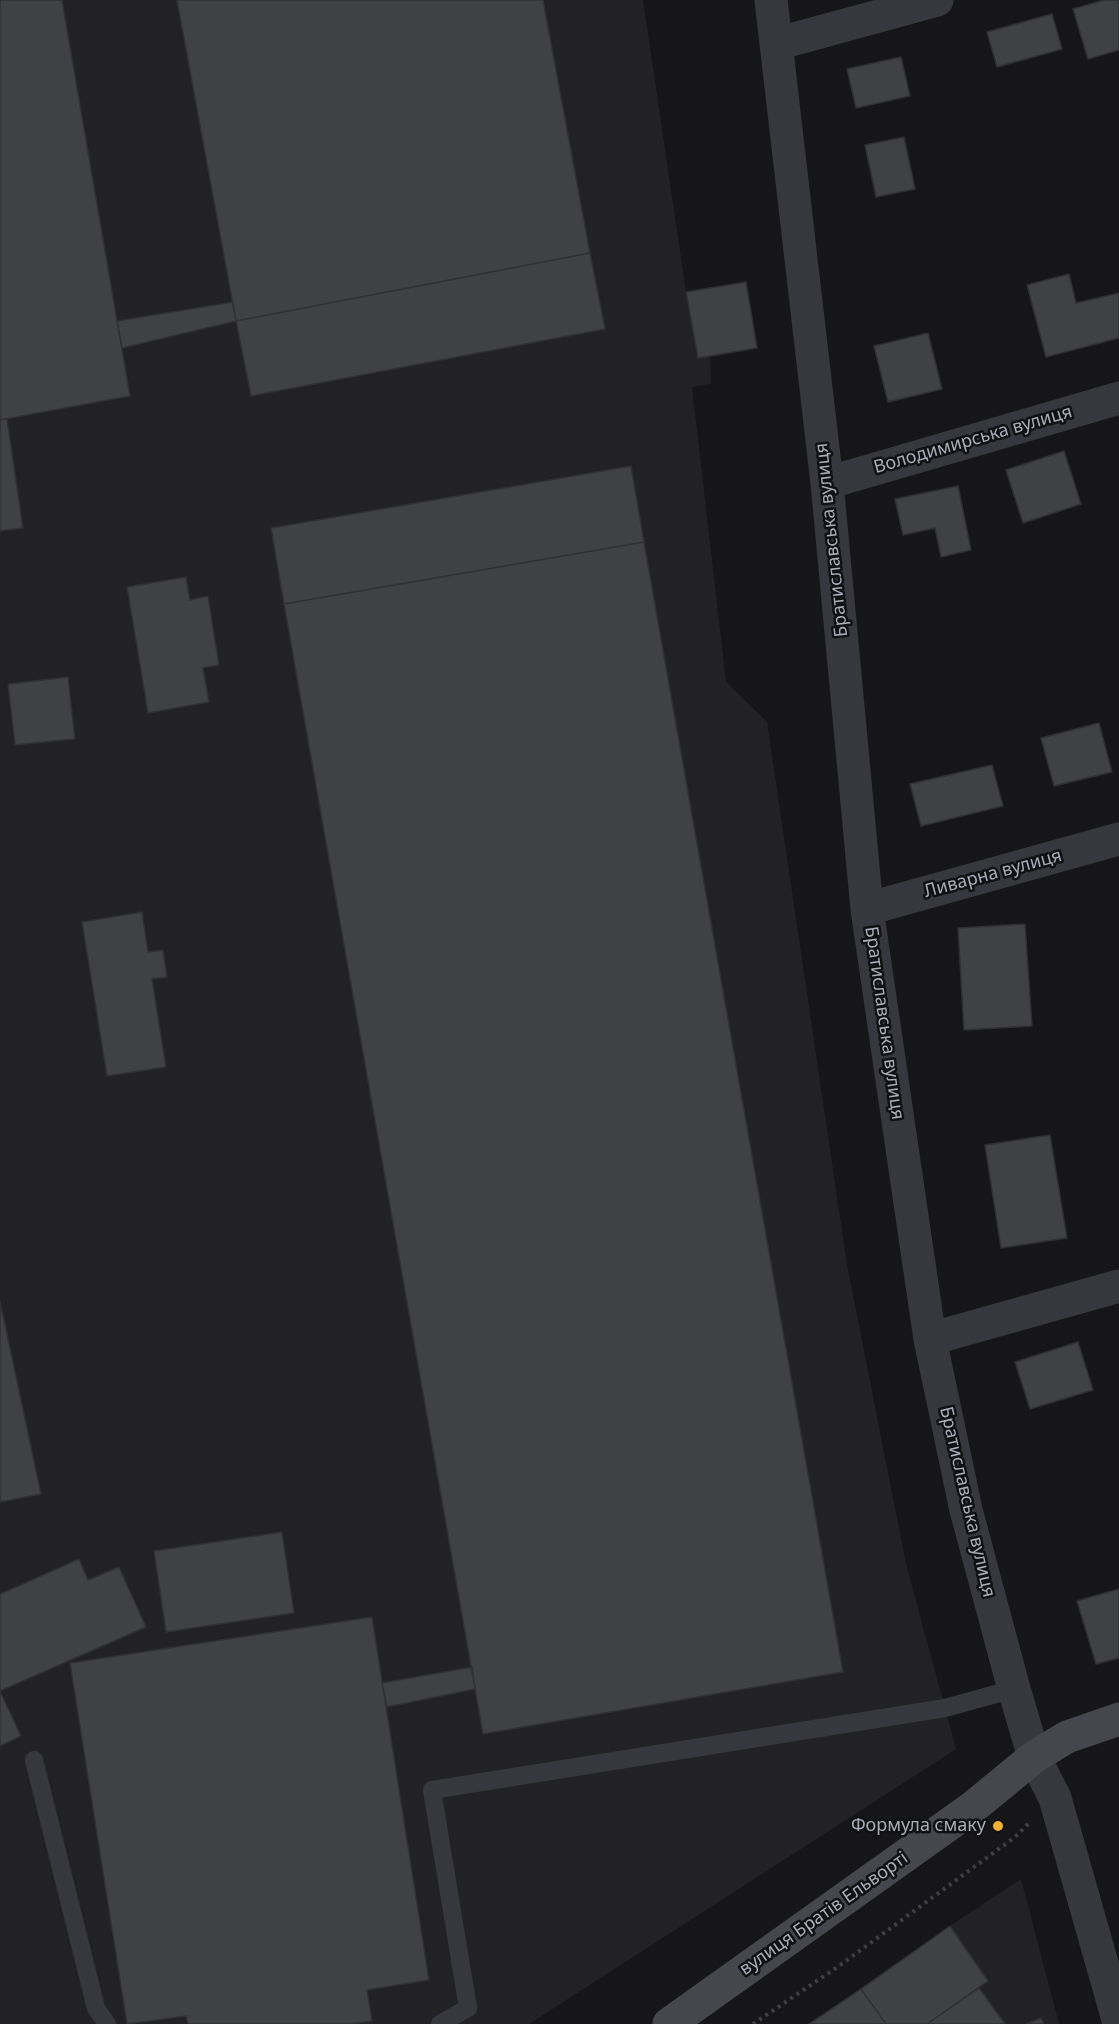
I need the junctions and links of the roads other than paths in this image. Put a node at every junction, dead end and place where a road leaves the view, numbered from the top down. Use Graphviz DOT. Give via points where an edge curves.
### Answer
graph roads {
  1 [pos="771,0"];
  2 [pos="938,0"];
  3 [pos="777,44"];
  4 [pos="1119,398"];
  5 [pos="827,483"];
  6 [pos="1119,839"];
  7 [pos="867,909"];
  8 [pos="1119,1286"];
  9 [pos="930,1339"];
  10 [pos="1014,1689"];
  11 [pos="1119,1719"];
  12 [pos="1034,1757"];
  13 [pos="34,1760"];
  14 [pos="1119,2023"];
  15 [pos="107,2024"];
  16 [pos="440,2024"];
  17 [pos="669,2024"];
  1 -- 3 [label="street, Братиславська вулиця"];
  2 -- 3 [label="street"];
  3 -- 5 [label="street, Братиславська вулиця"];
  4 -- 5 [label="street, Володимирська вулиця"];
  5 -- 7 [label="street, Братиславська вулиця"];
  6 -- 7 [label="street, Ливарна вулиця"];
  7 -- 9 [label="street, Братиславська вулиця"];
  8 -- 9 [label="street"];
  9 -- 10 [label="street, Братиславська вулиця" via="966,1510"];
  10 -- 12 [label="street, Братиславська вулиця"];
  10 -- 16 [label="lane" via="945,1708 432,1791 468,2008"];
  11 -- 12 [label="main road, вулиця Братів Ельворті" via="1067,1737"];
  12 -- 14 [label="street, Братиславська вулиця" via="1054,1798"];
  12 -- 17 [label="main road, вулиця Братів Ельворті" via="972,1808"];
  13 -- 15 [label="lane" via="96,2008"];
}
